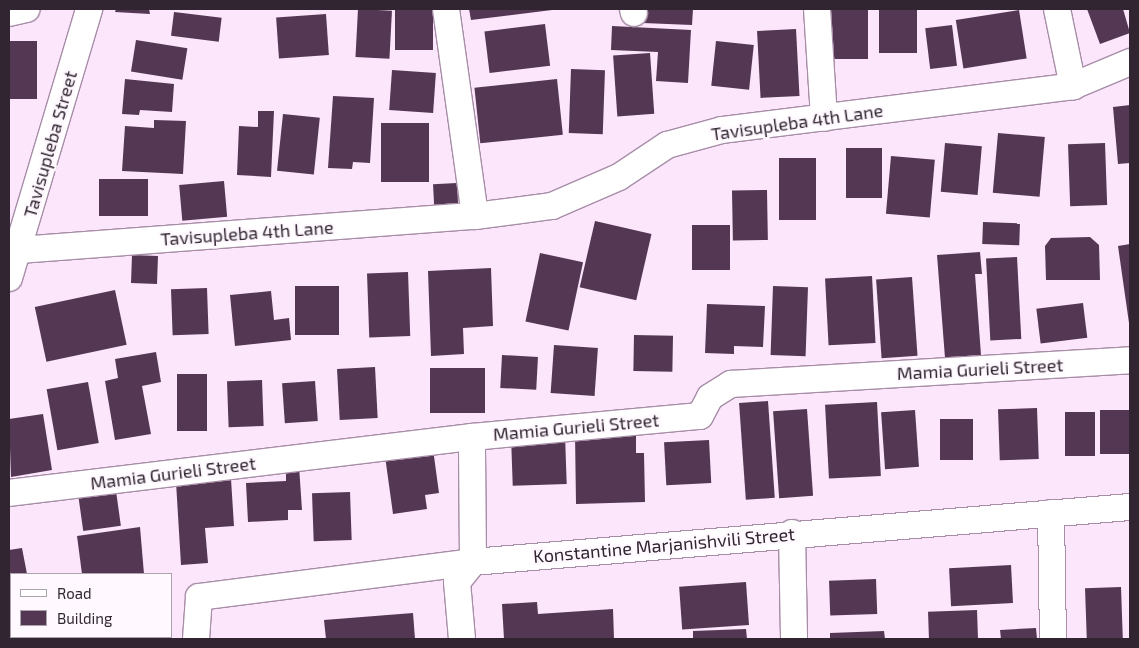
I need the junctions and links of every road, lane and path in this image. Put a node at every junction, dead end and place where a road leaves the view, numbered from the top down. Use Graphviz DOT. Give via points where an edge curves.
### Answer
graph roads {
  1 [pos="26,9"];
  2 [pos="89,9"];
  3 [pos="446,9"];
  4 [pos="816,9"];
  5 [pos="1057,9"];
  6 [pos="9,13"];
  7 [pos="1130,62"];
  8 [pos="1073,86"];
  9 [pos="824,118"];
  10 [pos="475,216"];
  11 [pos="19,250"];
  12 [pos="9,278"];
  13 [pos="1130,360"];
  14 [pos="472,437"];
  15 [pos="9,493"];
  16 [pos="1130,506"];
  17 [pos="1051,514"];
  18 [pos="792,533"];
  19 [pos="473,562"];
  20 [pos="196,639"];
  21 [pos="462,639"];
  22 [pos="794,639"];
  23 [pos="1053,639"];
  1 -- 6 [label="street"];
  2 -- 11 [label="street, Tavisupleba Street"];
  3 -- 10 [label="street"];
  4 -- 9 [label="street"];
  5 -- 8 [label="street"];
  7 -- 8 [label="street, Tavisupleba 4th Lane"];
  8 -- 9 [label="street, Tavisupleba 4th Lane"];
  9 -- 10 [label="street, Tavisupleba 4th Lane" via="712,132 667,145 619,177 552,206"];
  10 -- 11 [label="street, Tavisupleba 4th Lane"];
  11 -- 12 [label="street, Tavisupleba Street"];
  13 -- 14 [label="street, Mamia Gurieli Street" via="731,384 710,397 700,416"];
  14 -- 15 [label="street, Mamia Gurieli Street"];
  14 -- 19 [label="street"];
  16 -- 17 [label="street, Konstantine Marjanishvili Street"];
  17 -- 18 [label="street, Konstantine Marjanishvili Street"];
  17 -- 23 [label="street"];
  18 -- 19 [label="street, Konstantine Marjanishvili Street"];
  18 -- 22 [label="street"];
  19 -- 20 [label="street, Konstantine Marjanishvili Street" via="199,597"];
  19 -- 21 [label="street" via="457,582"];
}
